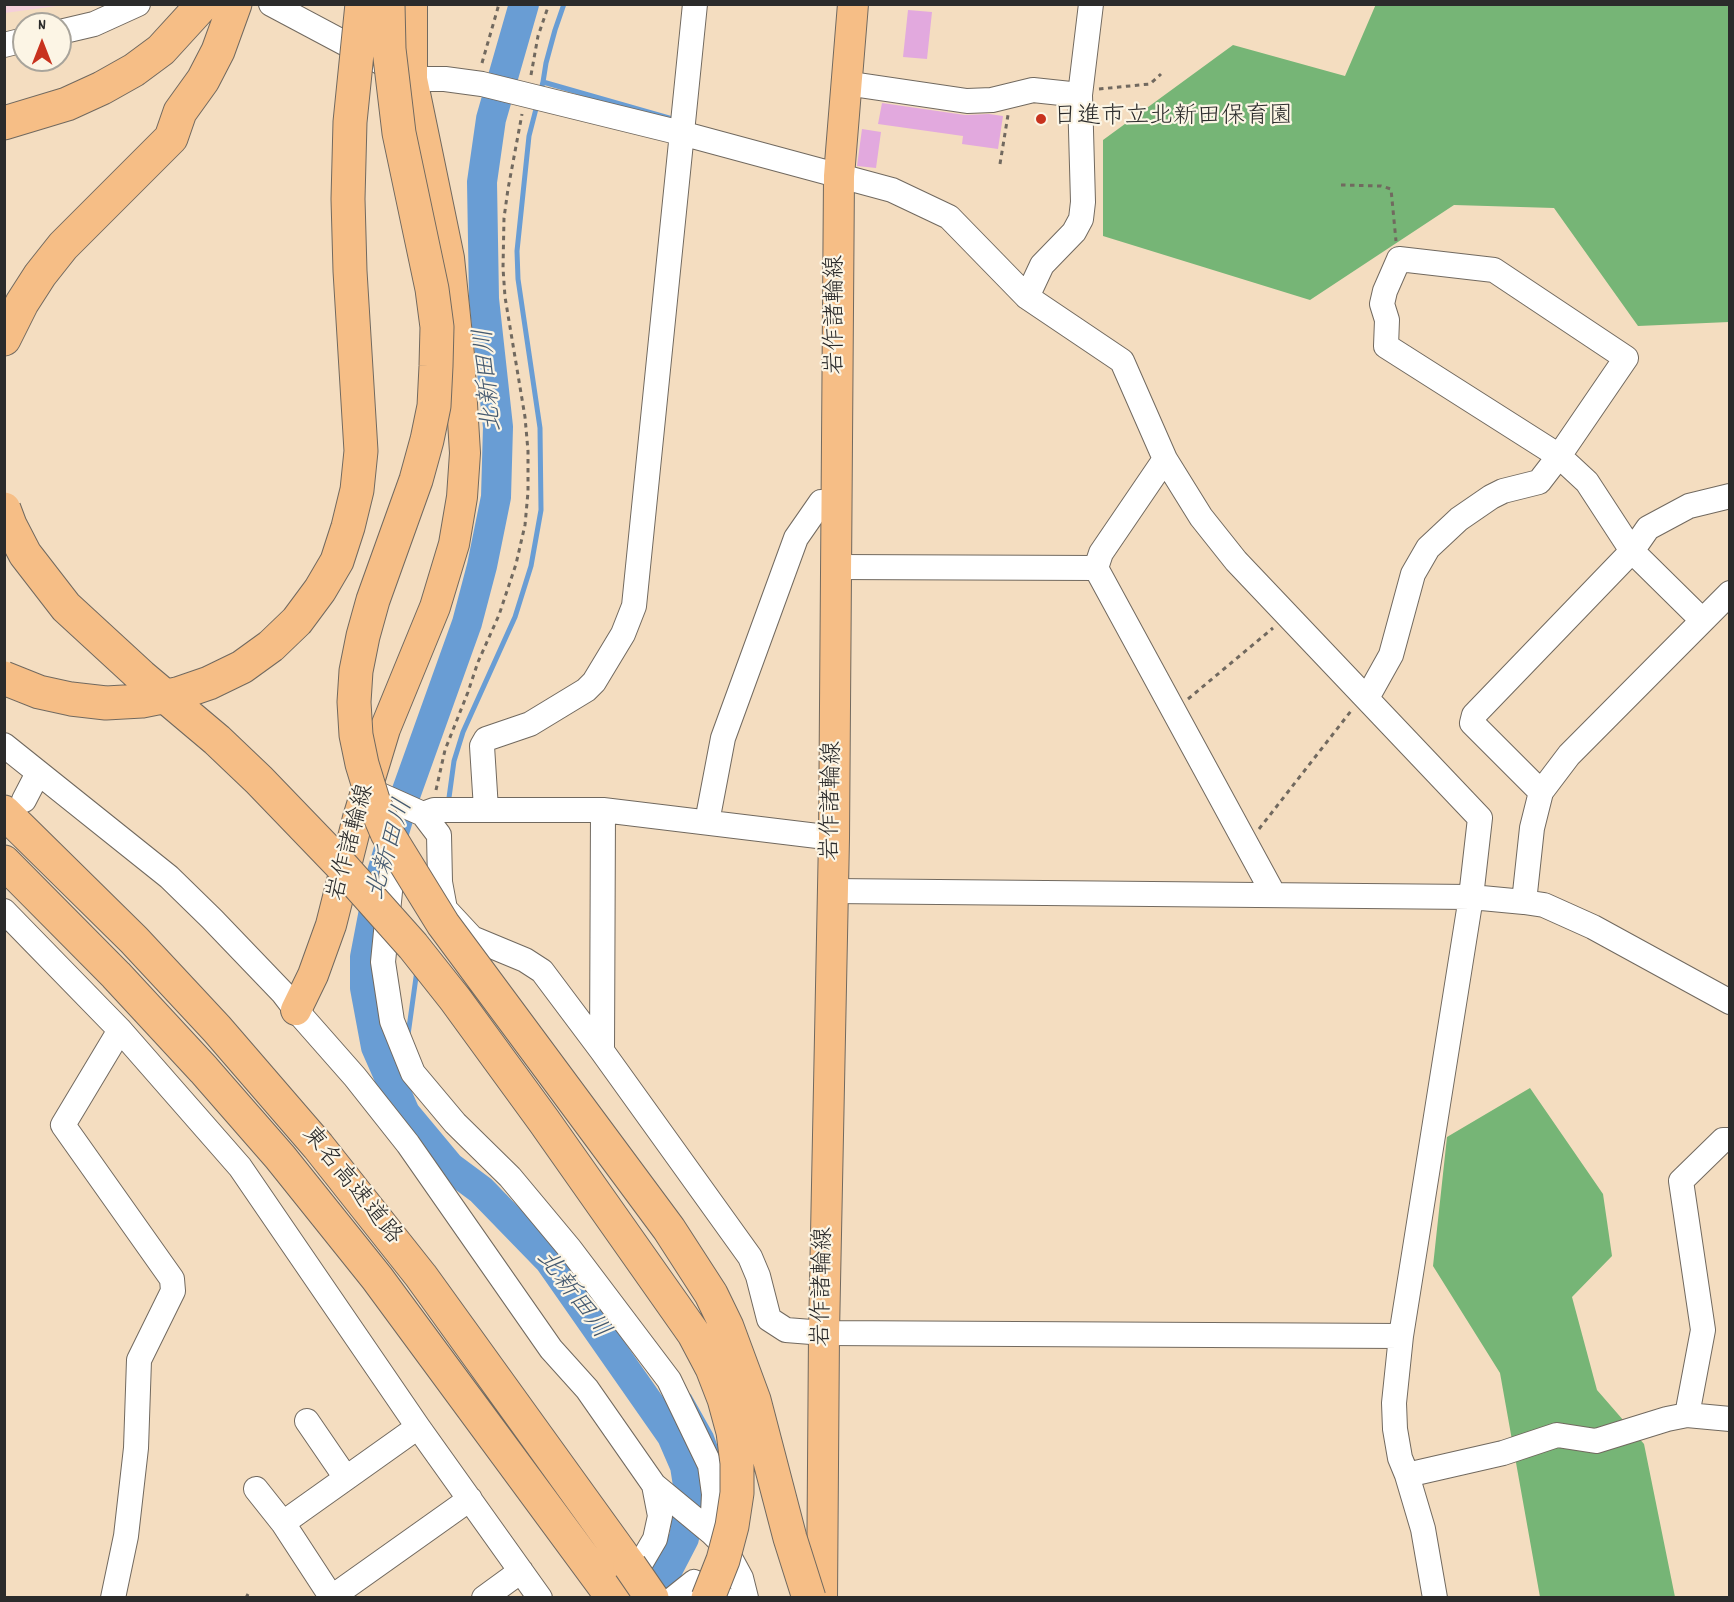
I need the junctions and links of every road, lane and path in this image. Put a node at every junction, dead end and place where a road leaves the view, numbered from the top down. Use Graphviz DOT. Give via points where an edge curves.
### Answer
graph roads {
  1 [pos="138,4"];
  2 [pos="203,4"];
  3 [pos="235,4"];
  4 [pos="271,4"];
  5 [pos="362,4"];
  6 [pos="388,4"];
  7 [pos="412,4"];
  8 [pos="499,4"];
  9 [pos="549,4"];
  10 [pos="695,4"];
  11 [pos="853,4"];
  12 [pos="1091,4"];
  13 [pos="72,29"];
  14 [pos="1161,74"];
  15 [pos="412,79"];
  16 [pos="845,83"];
  17 [pos="480,84"];
  18 [pos="1081,92"];
  19 [pos="524,95"];
  20 [pos="1010,97"];
  21 [pos="4,123"];
  22 [pos="681,133"];
  23 [pos="1000,164"];
  24 [pos="839,176"];
  25 [pos="1341,185"];
  26 [pos="1399,259"];
  27 [pos="1027,297"];
  28 [pos="4,339"];
  29 [pos="1559,456"];
  30 [pos="1165,459"];
  31 [pos="1730,496"];
  32 [pos="837,502"];
  33 [pos="4,509"];
  34 [pos="1632,551"];
  35 [pos="836,567"];
  36 [pos="1096,568"];
  37 [pos="1730,593"];
  38 [pos="1289,616"];
  39 [pos="1702,620"];
  40 [pos="4,678"];
  41 [pos="1366,696"];
  42 [pos="1174,710"];
  43 [pos="4,745"];
  44 [pos="38,773"];
  45 [pos="367,789"];
  46 [pos="1541,792"];
  47 [pos="14,806"];
  48 [pos="416,809"];
  49 [pos="486,809"];
  50 [pos="603,810"];
  51 [pos="707,822"];
  52 [pos="834,837"];
  53 [pos="1247,845"];
  54 [pos="4,862"];
  55 [pos="832,891"];
  56 [pos="1274,895"];
  57 [pos="1471,897"];
  58 [pos="1524,902"];
  59 [pos="4,911"];
  60 [pos="1730,1002"];
  61 [pos="296,1010"];
  62 [pos="120,1030"];
  63 [pos="602,1051"];
  64 [pos="1730,1140"];
  65 [pos="824,1333"];
  66 [pos="1401,1336"];
  67 [pos="1687,1415"];
  68 [pos="1730,1419"];
  69 [pos="307,1421"];
  70 [pos="418,1427"];
  71 [pos="1407,1475"];
  72 [pos="346,1478"];
  73 [pos="654,1485"];
  74 [pos="256,1489"];
  75 [pos="470,1499"];
  76 [pos="282,1523"];
  77 [pos="712,1533"];
  78 [pos="521,1570"];
  79 [pos="250,1590"];
  80 [pos="615,1596"];
  81 [pos="332,1597"];
  82 [pos="113,1598"];
  83 [pos="246,1598"];
  84 [pos="484,1598"];
  85 [pos="540,1598"];
  86 [pos="652,1598"];
  87 [pos="674,1598"];
  88 [pos="708,1598"];
  89 [pos="723,1598"];
  90 [pos="746,1598"];
  91 [pos="809,1598"];
  92 [pos="822,1598"];
  93 [pos="1435,1598"];
  1 -- 13 [label="street" via="94,24"];
  2 -- 21 [label="highway" via="161,50 134,70 67,104"];
  3 -- 28 [label="highway" via="218,51 180,112 171,138 63,246 22,303"];
  4 -- 15 [label="street"];
  5 -- 40 [label="highway, bridge" via="350,122 348,199 361,451 357,490 337,561 297,621 271,646 242,667 209,683 142,701 106,703 39,692"];
  6 -- 91 [label="highway, bridge" via="399,133 432,289 437,327 436,366 427,440 373,600 358,660 354,702 362,764 387,833 443,924 669,1229 711,1294 754,1400"];
  7 -- 15 [label="main road, 岩作諸輪線"];
  8 -- 17 [label="path"];
  9 -- 19 [label="path"];
  10 -- 22 [label="street"];
  11 -- 16 [label="main road, 岩作諸輪線"];
  12 -- 18 [label="street"];
  14 -- 18 [label="path" via="1150,84"];
  15 -- 17 [label="street"];
  15 -- 45 [label="main road, 岩作諸輪線" via="449,258 465,453 454,544 435,607 386,729"];
  16 -- 20 [label="street" via="967,101"];
  16 -- 24 [label="main road, 岩作諸輪線"];
  17 -- 19 [label="street"];
  18 -- 20 [label="street" via="1033,90"];
  18 -- 27 [label="street" via="1080,219 1074,232 1042,265"];
  19 -- 22 [label="street"];
  19 -- 48 [label="path" via="504,218 503,268 528,451 525,525 499,615 445,750 434,799"];
  20 -- 23 [label="path"];
  22 -- 24 [label="street"];
  22 -- 49 [label="street" via="632,613 623,634 586,690 530,724 486,739 482,746"];
  24 -- 27 [label="street" via="892,190 950,217"];
  24 -- 32 [label="main road, 岩作諸輪線"];
  25 -- 26 [label="path" via="1391,189"];
  26 -- 29 [label="street" via="1382,304 1388,320 1386,346"];
  26 -- 29 [label="street" via="1494,270 1626,358"];
  27 -- 30 [label="street" via="1122,361"];
  29 -- 34 [label="street" via="1587,482"];
  29 -- 41 [label="street" via="1539,482 1503,490 1491,497 1459,519 1428,548 1413,574 1391,655"];
  30 -- 36 [label="street" via="1101,553"];
  30 -- 38 [label="street" via="1201,517 1236,561"];
  31 -- 34 [label="street" via="1689,506 1648,528"];
  32 -- 35 [label="main road, 岩作諸輪線"];
  32 -- 51 [label="street" via="821,502 796,538 723,738"];
  33 -- 88 [label="highway, bridge" via="25,554 66,607 259,780 413,946 544,1121 694,1334 724,1399 737,1463 732,1526"];
  34 -- 39 [label="street"];
  34 -- 46 [label="street" via="1474,716 1472,723"];
  35 -- 36 [label="street"];
  35 -- 52 [label="main road, 岩作諸輪線"];
  36 -- 42 [label="street"];
  37 -- 39 [label="street"];
  38 -- 41 [label="street"];
  38 -- 42 [label="path"];
  39 -- 46 [label="street" via="1569,755"];
  41 -- 53 [label="path"];
  41 -- 57 [label="street" via="1480,818"];
  42 -- 53 [label="street"];
  43 -- 44 [label="street"];
  44 -- 47 [label="street"];
  44 -- 61 [label="street" via="169,877"];
  45 -- 48 [label="street"];
  45 -- 61 [label="main road, 岩作諸輪線" via="331,925"];
  46 -- 58 [label="street" via="1532,828"];
  47 -- 86 [label="highway, 東名高速道路, bridge" via="51,856 217,1029 318,1146 421,1276"];
  48 -- 49 [label="street"];
  48 -- 63 [label="street" via="439,835 440,882 446,909 472,938 542,971"];
  48 -- 77 [label="street" via="383,962 392,1021 413,1073 455,1123 510,1177 669,1380 710,1466 714,1494"];
  49 -- 50 [label="street"];
  50 -- 51 [label="street"];
  50 -- 63 [label="street"];
  51 -- 52 [label="street"];
  52 -- 55 [label="main road, 岩作諸輪線"];
  53 -- 56 [label="street"];
  54 -- 80 [label="highway, 東名高速道路" via="204,1070 280,1157 377,1278"];
  55 -- 56 [label="street"];
  55 -- 65 [label="main road, 岩作諸輪線"];
  56 -- 57 [label="street"];
  57 -- 58 [label="street"];
  57 -- 66 [label="street"];
  58 -- 60 [label="street" via="1544,905 1593,927"];
  59 -- 62 [label="street"];
  61 -- 73 [label="street" via="408,1144 551,1349 587,1389"];
  62 -- 70 [label="street" via="240,1167"];
  62 -- 82 [label="street" via="63,1125 172,1279 173,1292 139,1360 136,1448 126,1536"];
  63 -- 65 [label="street" via="750,1257 769,1319 786,1330"];
  64 -- 67 [label="street" via="1724,1140 1682,1181 1703,1329"];
  65 -- 66 [label="street"];
  65 -- 92 [label="main road, 岩作諸輪線"];
  66 -- 71 [label="street" via="1395,1429"];
  67 -- 68 [label="street"];
  67 -- 71 [label="street" via="1596,1441 1557,1435 1503,1453"];
  69 -- 72 [label="street"];
  70 -- 72 [label="street"];
  70 -- 75 [label="street"];
  71 -- 93 [label="street" via="1423,1529"];
  72 -- 76 [label="street"];
  73 -- 77 [label="street"];
  73 -- 80 [label="street" via="660,1516 655,1539"];
  74 -- 76 [label="street"];
  75 -- 78 [label="street"];
  75 -- 81 [label="street"];
  76 -- 81 [label="street"];
  77 -- 90 [label="street" via="741,1578"];
  78 -- 84 [label="street"];
  78 -- 85 [label="street"];
  79 -- 83 [label="path"];
  87 -- 89 [label="street" via="694,1581"];
}
